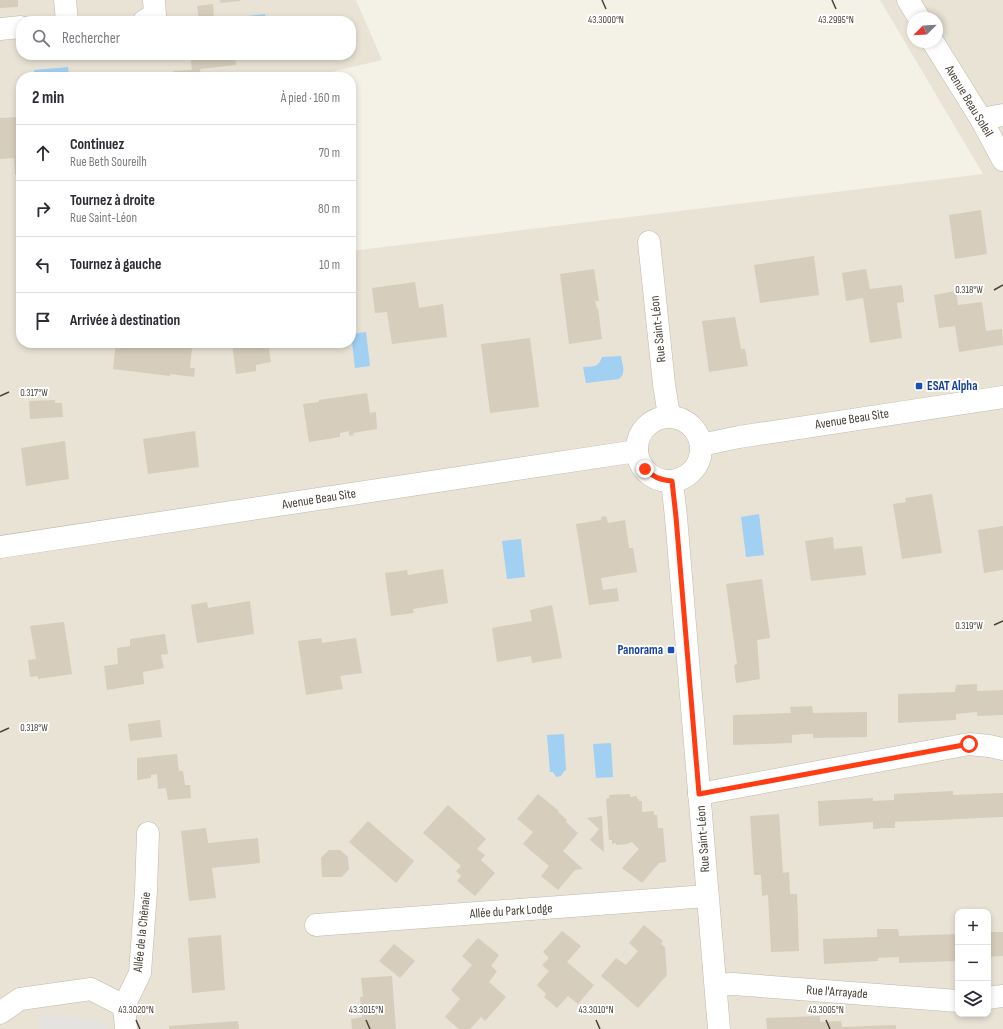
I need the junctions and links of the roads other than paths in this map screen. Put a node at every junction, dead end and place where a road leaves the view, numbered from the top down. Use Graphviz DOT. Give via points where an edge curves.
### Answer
graph roads {
  1 [pos="65,0"];
  2 [pos="154,0"];
  3 [pos="908,0"];
  4 [pos="915,12"];
  5 [pos="67,16"];
  6 [pos="152,16"];
  7 [pos="16,28"];
  8 [pos="0,30"];
  9 [pos="937,48"];
  10 [pos="1003,114"];
  11 [pos="980,119"];
  12 [pos="1003,160"];
  13 [pos="649,242"];
  14 [pos="1003,397"];
  15 [pos="668,416"];
  16 [pos="701,445"];
  17 [pos="637,451"];
  18 [pos="672,481"];
  19 [pos="0,547"];
  20 [pos="1003,749"];
  21 [pos="699,794"];
  22 [pos="148,833"];
  23 [pos="707,896"];
  24 [pos="316,925"];
  25 [pos="716,985"];
  26 [pos="1003,996"];
  27 [pos="991,998"];
  28 [pos="955,1001"];
  29 [pos="124,1006"];
  30 [pos="0,1013"];
  31 [pos="126,1029"];
  32 [pos="719,1029"];
  1 -- 5 [label="street"];
  2 -- 6 [label="street" via="155,14"];
  3 -- 4 [label="street"];
  7 -- 8 [label="street"];
  9 -- 11 [label="street, Avenue Beau Soleil"];
  10 -- 11 [label="street"];
  11 -- 12 [label="street, Avenue Beau Soleil"];
  13 -- 15 [label="street, Rue Saint-Léon"];
  14 -- 16 [label="street, Avenue Beau Site"];
  15 -- 16 [label="street" via="686,421 696,432"];
  15 -- 17 [label="street" via="658,418 642,431"];
  16 -- 18 [label="street" via="697,465 690,473"];
  17 -- 18 [label="street" via="640,461 652,476"];
  17 -- 19 [label="street, Avenue Beau Site"];
  18 -- 21 [label="street, Rue Saint-Léon"];
  20 -- 21 [label="street" via="969,744"];
  21 -- 23 [label="street, Rue Saint-Léon"];
  22 -- 29 [label="street, Allée de la Chênaie" via="140,973"];
  23 -- 24 [label="street, Allée du Park Lodge"];
  23 -- 25 [label="street, Rue Saint-Léon"];
  25 -- 28 [label="street, Rue l'Arrayade" via="733,984"];
  25 -- 32 [label="street, Rue Saint-Léon"];
  26 -- 27 [label="street"];
  29 -- 30 [label="street" via="91,990 20,999"];
  29 -- 31 [label="street"];
}
